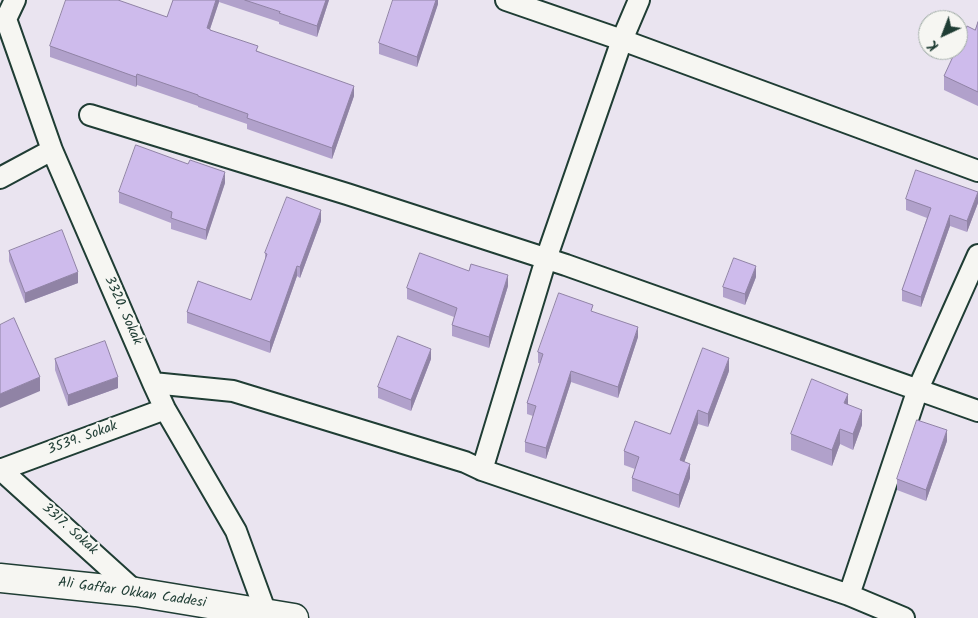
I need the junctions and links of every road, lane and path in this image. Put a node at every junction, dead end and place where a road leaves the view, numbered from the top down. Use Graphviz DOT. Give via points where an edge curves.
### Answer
graph roads {
  1 [pos="15,0"];
  2 [pos="506,0"];
  3 [pos="639,0"];
  4 [pos="3,17"];
  5 [pos="622,40"];
  6 [pos="90,114"];
  7 [pos="52,150"];
  8 [pos="978,171"];
  9 [pos="0,178"];
  10 [pos="978,255"];
  11 [pos="546,259"];
  12 [pos="153,382"];
  13 [pos="918,389"];
  14 [pos="165,409"];
  15 [pos="978,410"];
  16 [pos="0,469"];
  17 [pos="482,470"];
  18 [pos="0,578"];
  19 [pos="136,592"];
  20 [pos="849,596"];
  21 [pos="266,613"];
  22 [pos="294,618"];
  23 [pos="904,618"];
  1 -- 4 [label="street, 3320. Sokak"];
  2 -- 5 [label="street"];
  3 -- 5 [label="street"];
  4 -- 7 [label="street, 3320. Sokak"];
  5 -- 8 [label="street"];
  5 -- 11 [label="street"];
  6 -- 11 [label="street"];
  7 -- 9 [label="street"];
  7 -- 12 [label="street, 3320. Sokak"];
  10 -- 13 [label="street"];
  11 -- 13 [label="street"];
  11 -- 17 [label="street"];
  12 -- 14 [label="street, 3320. Sokak"];
  12 -- 17 [label="street" via="233,391"];
  13 -- 15 [label="street"];
  13 -- 20 [label="street"];
  14 -- 16 [label="street, 3539. Sokak"];
  14 -- 21 [label="street, 3320. Sokak" via="236,531"];
  16 -- 19 [label="street, 3317. Sokak"];
  17 -- 20 [label="street"];
  18 -- 19 [label="street, Ali Gaffar Okkan Caddesi"];
  19 -- 21 [label="street, Ali Gaffar Okkan Caddesi"];
  20 -- 23 [label="street"];
  21 -- 22 [label="street, Ali Gaffar Okkan Caddesi"];
}
